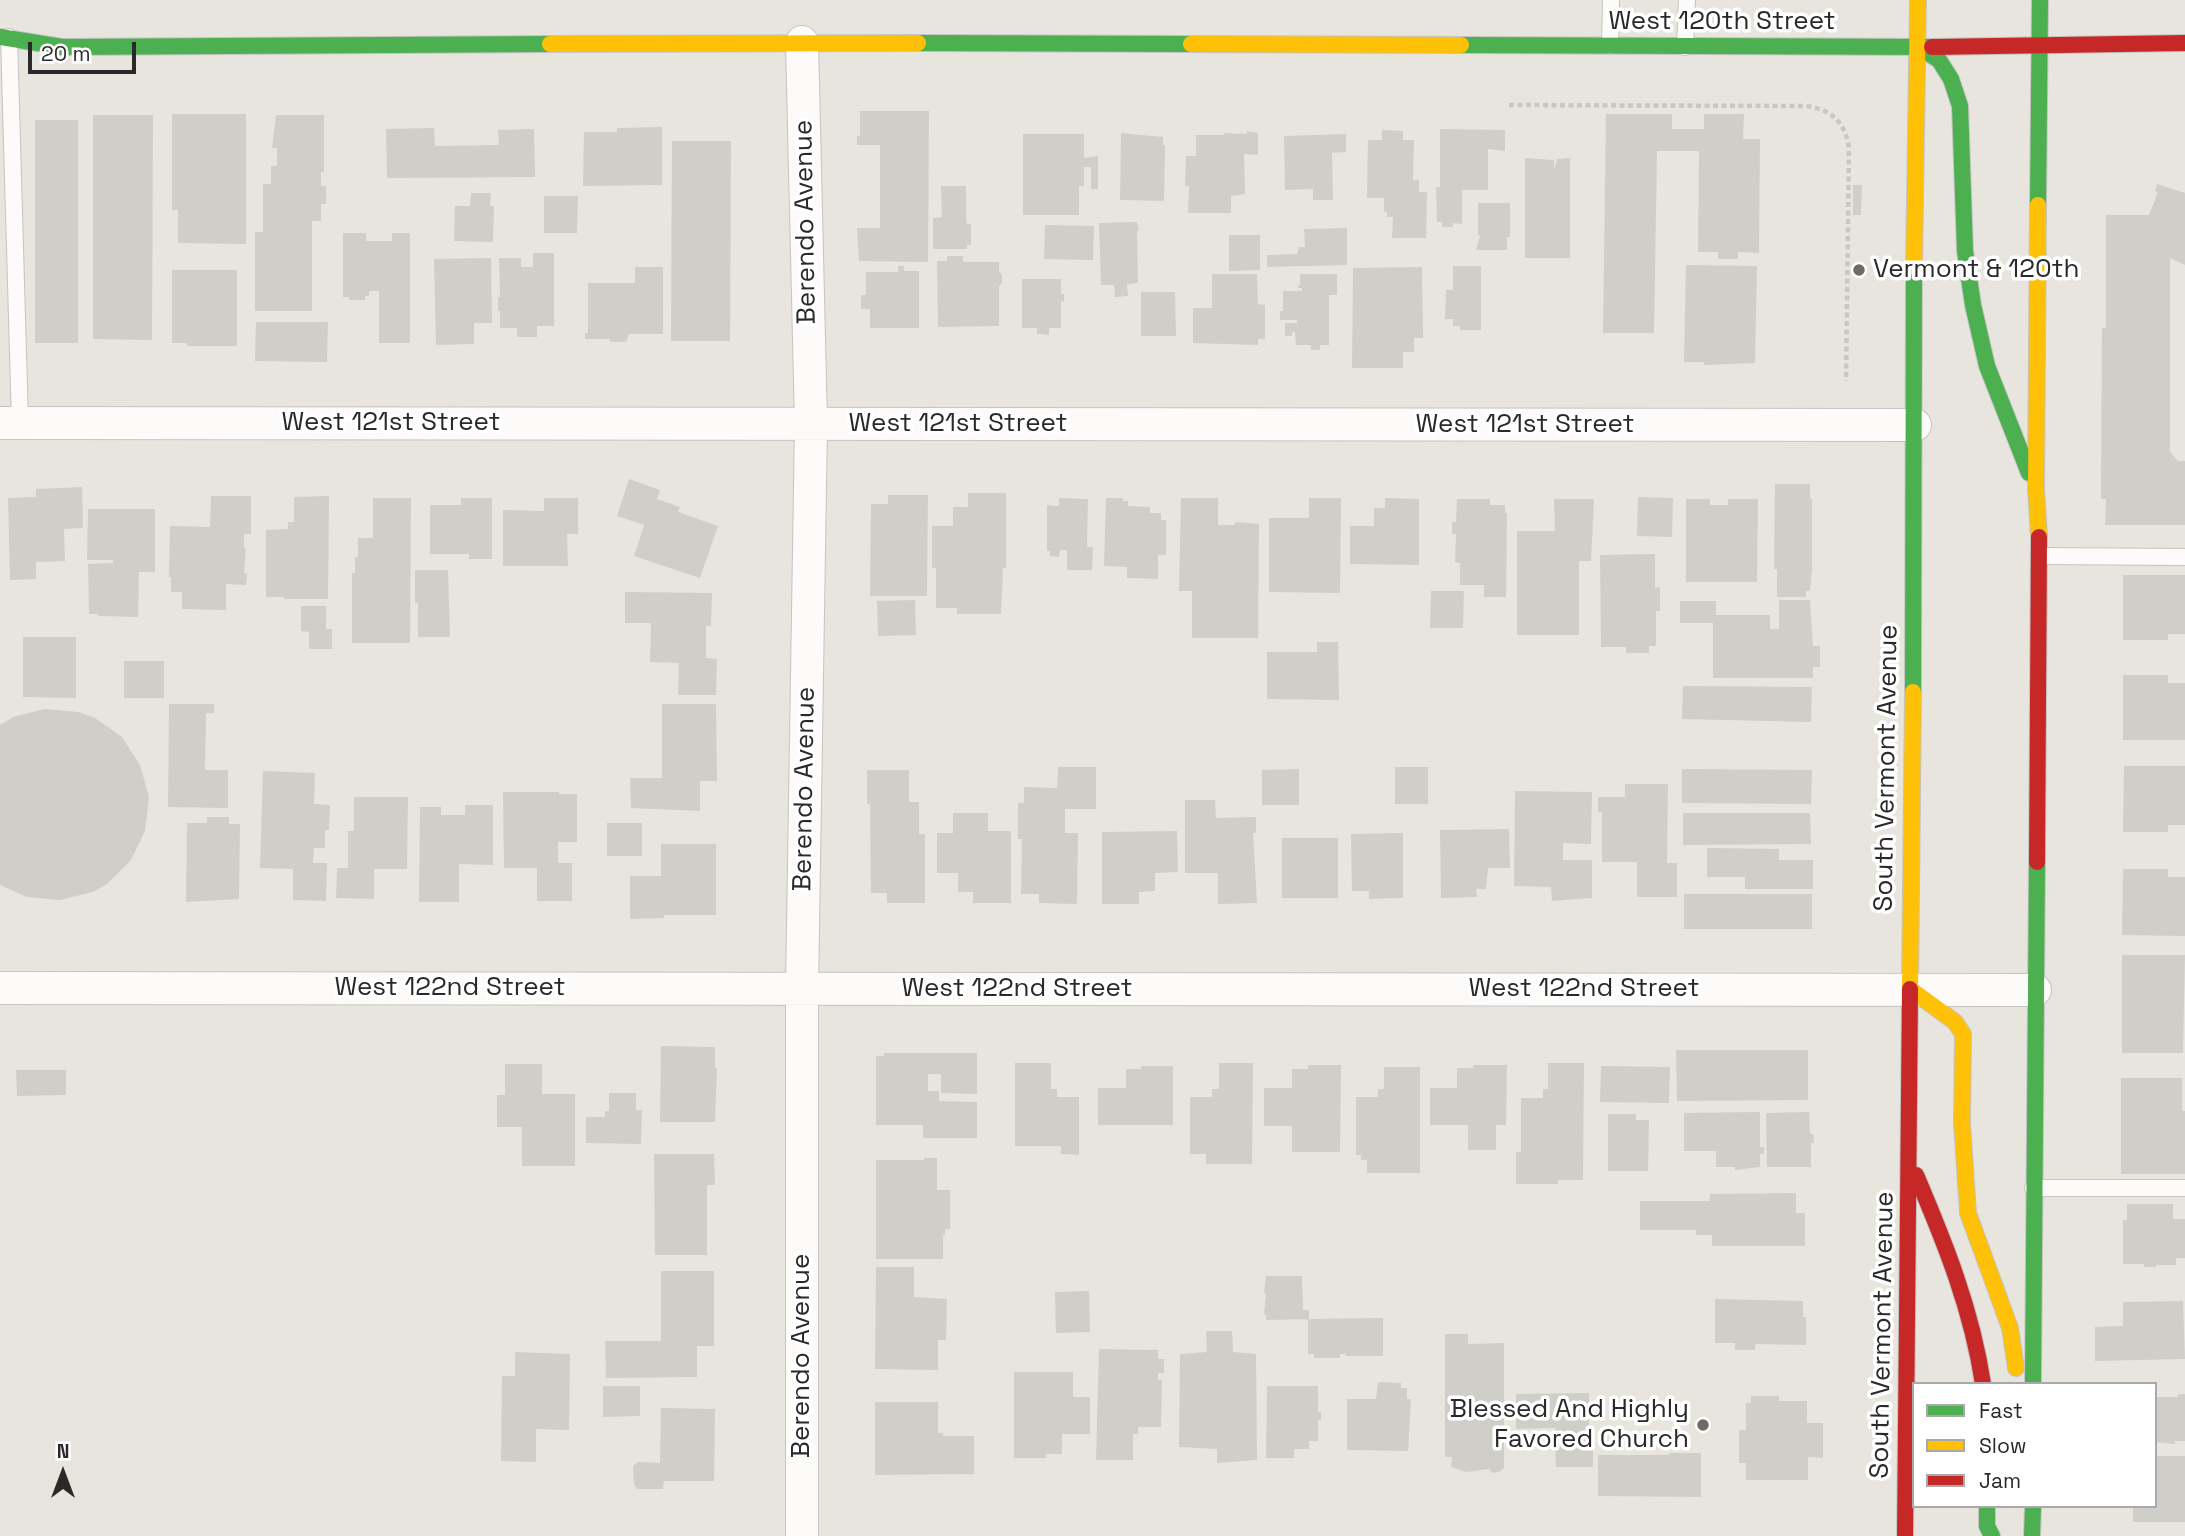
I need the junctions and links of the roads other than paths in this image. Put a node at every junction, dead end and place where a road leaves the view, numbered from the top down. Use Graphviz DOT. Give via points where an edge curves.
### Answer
graph roads {
  1 [pos="1611,0"];
  2 [pos="1687,0"];
  3 [pos="1917,0"];
  4 [pos="2040,0"];
  5 [pos="2025,22"];
  6 [pos="4,37"];
  7 [pos="802,42"];
  8 [pos="2185,43"];
  9 [pos="2039,44"];
  10 [pos="1610,46"];
  11 [pos="1685,47"];
  12 [pos="1918,47"];
  13 [pos="10,423"];
  14 [pos="811,424"];
  15 [pos="1915,425"];
  16 [pos="2036,489"];
  17 [pos="2040,556"];
  18 [pos="2185,557"];
  19 [pos="0,988"];
  20 [pos="802,989"];
  21 [pos="1910,989"];
  22 [pos="2035,990"];
  23 [pos="1910,1160"];
  24 [pos="2032,1188"];
  25 [pos="2185,1188"];
  26 [pos="1983,1382"];
  27 [pos="2019,1382"];
  28 [pos="2033,1382"];
  29 [pos="1987,1508"];
  30 [pos="2033,1508"];
  31 [pos="802,1536"];
  32 [pos="1905,1536"];
  33 [pos="1992,1536"];
  34 [pos="2032,1536"];
  1 -- 10 [label="lane"];
  2 -- 11 [label="lane"];
  3 -- 12 [label="main road, South Vermont Avenue"];
  4 -- 9 [label="main road"];
  5 -- 9 [label="main road"];
  6 -- 7 [label="main road, West 120th Street" via="62,47"];
  6 -- 13 [label="lane"];
  7 -- 10 [label="main road, West 120th Street"];
  7 -- 14 [label="street, Berendo Avenue"];
  8 -- 9 [label="main road, West 120th Street"];
  9 -- 12 [label="main road, West 120th Street"];
  9 -- 16 [label="main road"];
  10 -- 11 [label="main road, West 120th Street"];
  11 -- 12 [label="main road, West 120th Street"];
  12 -- 15 [label="main road, South Vermont Avenue"];
  12 -- 16 [label="main road" via="1939,60 1960,106 1965,251 1973,305 1987,366"];
  13 -- 14 [label="street, West 121st Street"];
  14 -- 15 [label="street, West 121st Street"];
  14 -- 20 [label="street, Berendo Avenue"];
  15 -- 21 [label="main road, South Vermont Avenue"];
  16 -- 17 [label="main road"];
  17 -- 18 [label="lane"];
  17 -- 22 [label="main road"];
  19 -- 20 [label="street, West 122nd Street"];
  20 -- 21 [label="street, West 122nd Street"];
  20 -- 31 [label="street, Berendo Avenue"];
  21 -- 22 [label="street, West 122nd Street"];
  21 -- 23 [label="main road, South Vermont Avenue"];
  21 -- 27 [label="main road" via="1955,1022 1963,1034 1968,1213 2010,1328"];
  22 -- 24 [label="main road"];
  23 -- 26 [label="main road" via="1952,1264"];
  23 -- 32 [label="main road, South Vermont Avenue"];
  24 -- 25 [label="lane"];
  24 -- 28 [label="main road"];
  29 -- 33 [label="main road"];
  30 -- 34 [label="main road"];
}
